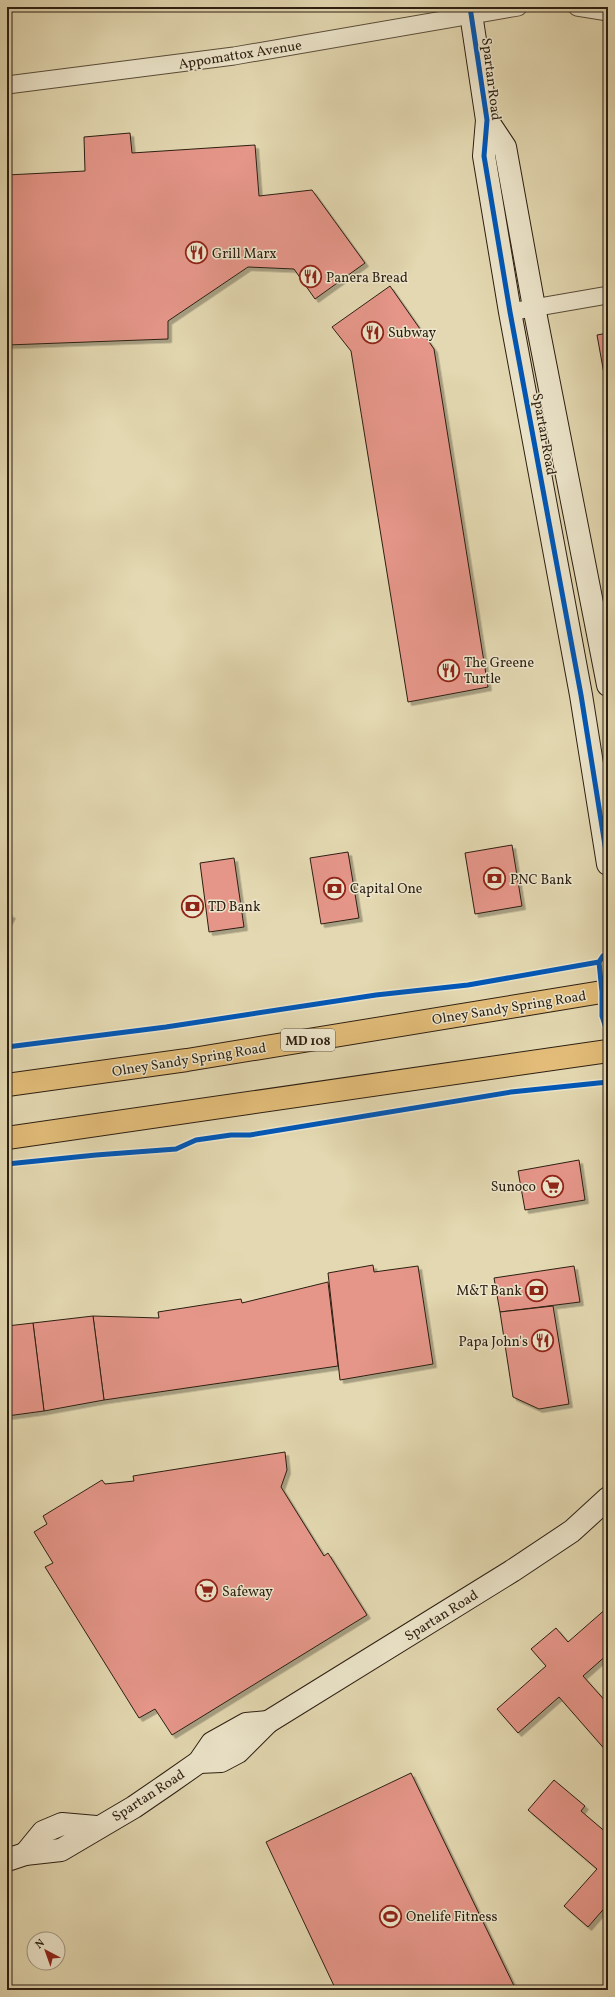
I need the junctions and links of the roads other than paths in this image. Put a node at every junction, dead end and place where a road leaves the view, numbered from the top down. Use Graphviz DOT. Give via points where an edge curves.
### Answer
graph roads {
  1 [pos="518,7"];
  2 [pos="577,7"];
  3 [pos="471,11"];
  4 [pos="608,12"];
  5 [pos="7,85"];
  6 [pos="487,120"];
  7 [pos="608,296"];
  8 [pos="534,307"];
  9 [pos="510,312"];
  10 [pos="608,684"];
  11 [pos="608,864"];
  12 [pos="608,991"];
  13 [pos="608,1051"];
  14 [pos="7,1085"];
  15 [pos="7,1138"];
  16 [pos="607,1500"];
  17 [pos="16,1857"];
  1 -- 3 [label="street, Appomattox Avenue"];
  2 -- 4 [label="street"];
  3 -- 5 [label="street, Appomattox Avenue" via="234,56"];
  3 -- 6 [label="street, Spartan Road"];
  6 -- 8 [label="street, Spartan Road" via="505,147"];
  6 -- 9 [label="street, Spartan Road" via="484,156"];
  7 -- 8 [label="street"];
  8 -- 9 [label="street"];
  8 -- 10 [label="street, Spartan Road"];
  9 -- 11 [label="street, Spartan Road" via="581,695"];
  12 -- 14 [label="main road, Olney Sandy Spring Road / MD 108" via="194,1059"];
  13 -- 15 [label="main road"];
  16 -- 17 [label="street, Spartan Road" via="572,1532 268,1722 246,1724 212,1743 199,1762 134,1807 96,1828 62,1824 43,1832"];
}
